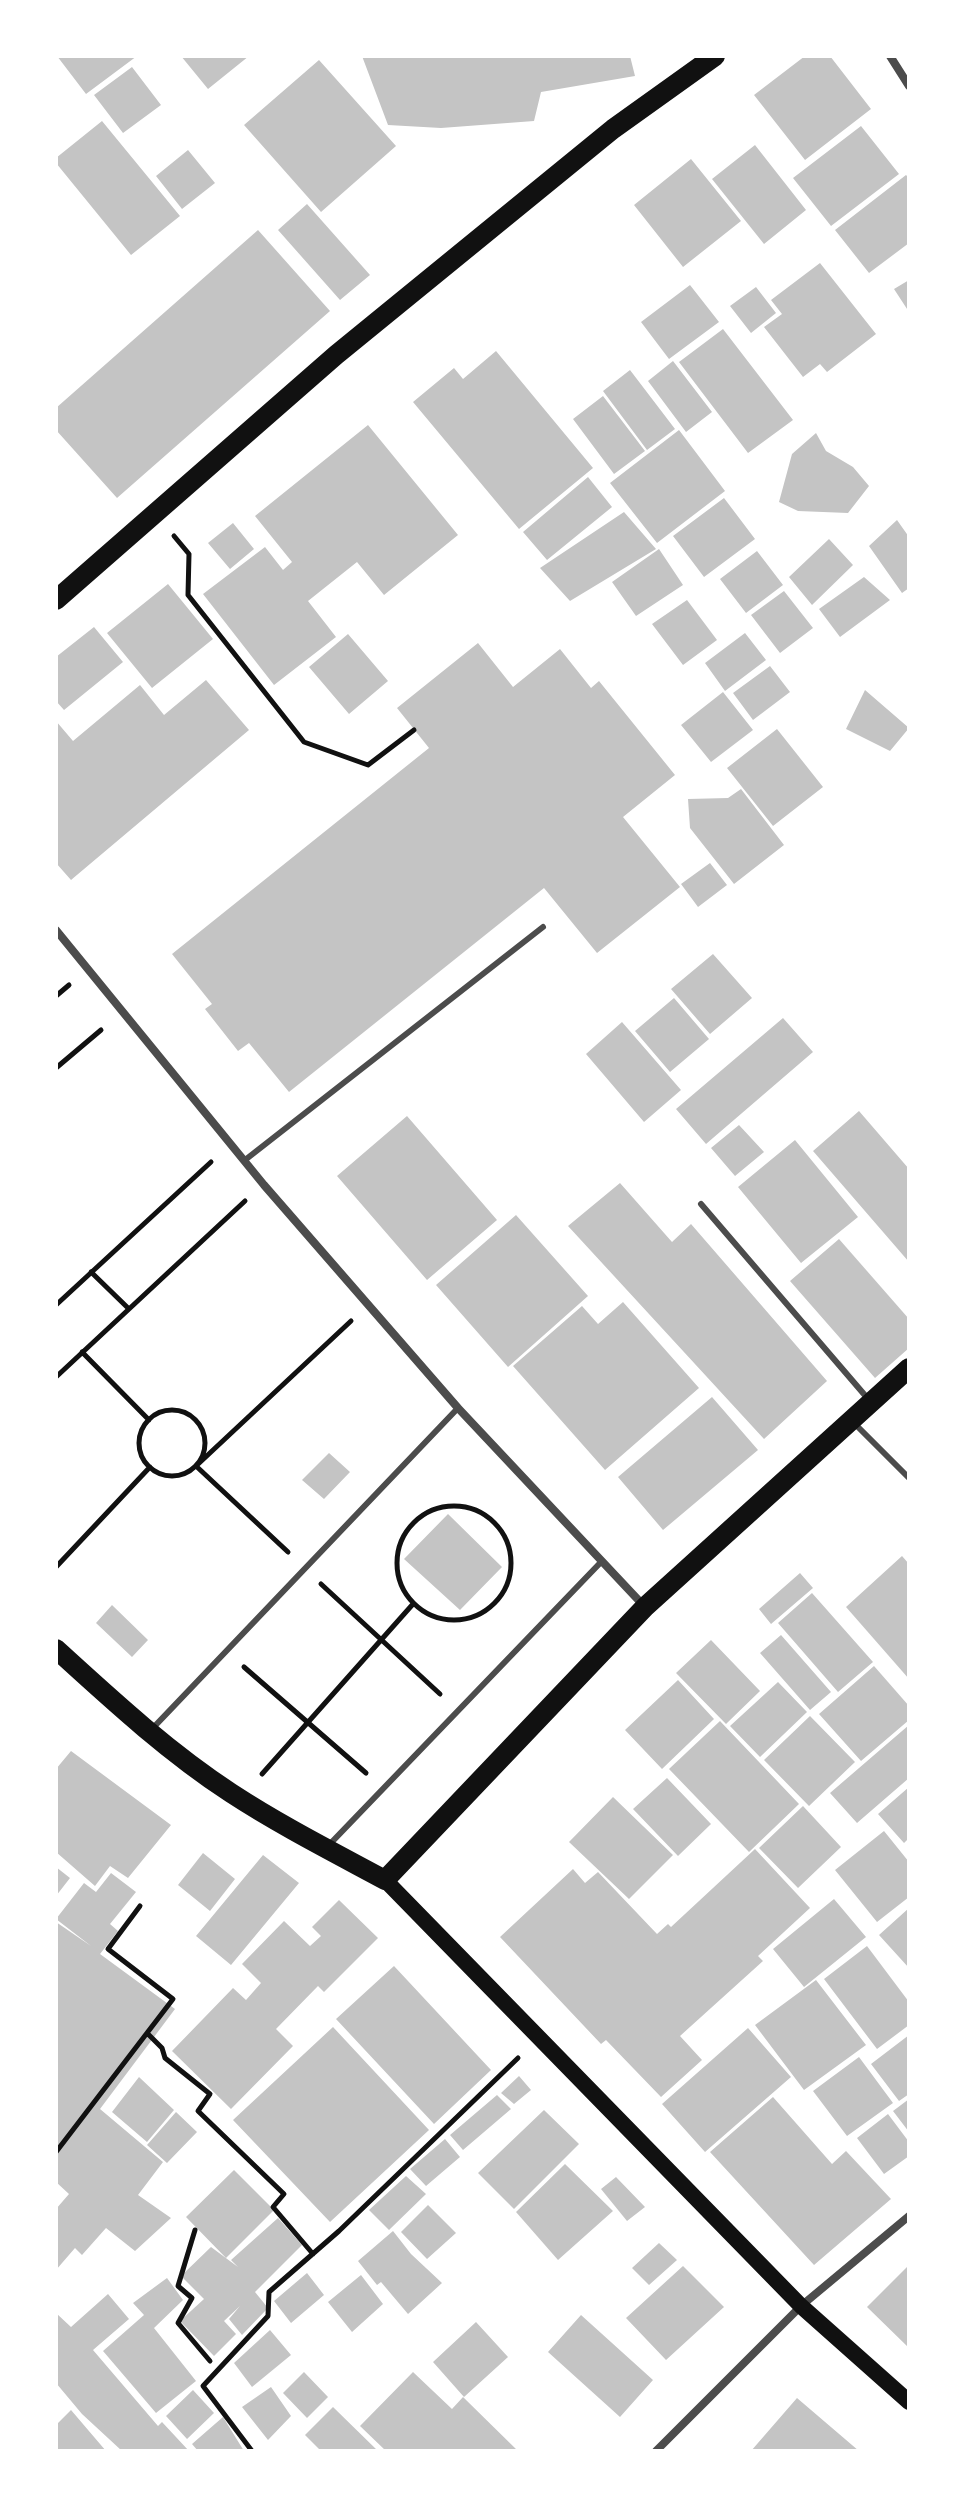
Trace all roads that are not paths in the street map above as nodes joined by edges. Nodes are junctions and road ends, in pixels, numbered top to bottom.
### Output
1 (715, 56) edge
2 (890, 56) edge
3 (909, 86) edge
4 (56, 600) edge
5 (543, 927) dead end
6 (56, 930) edge
7 (245, 1160) junction
8 (701, 1204) dead end
9 (909, 1368) edge
10 (871, 1403) junction
11 (458, 1408) junction
12 (852, 1420) junction
13 (909, 1478) edge
14 (602, 1561) junction
15 (645, 1607) junction
16 (56, 1649) edge
17 (148, 1732) junction
18 (326, 1849) junction
19 (385, 1880) junction
20 (909, 2216) edge
21 (801, 2306) junction
22 (909, 2402) edge
23 (656, 2451) edge

1 - 4 main road
2 - 3 street
5 - 7 lane
6 - 7 street
7 - 11 street
8 - 10 lane
9 - 10 main road
10 - 12 main road
11 - 14 street
11 - 17 lane
12 - 13 lane
12 - 15 main road
14 - 15 street
14 - 18 lane
15 - 19 main road
16 - 17 main road
17 - 18 main road
18 - 19 main road
19 - 21 main road
20 - 21 street
21 - 22 main road
21 - 23 street

